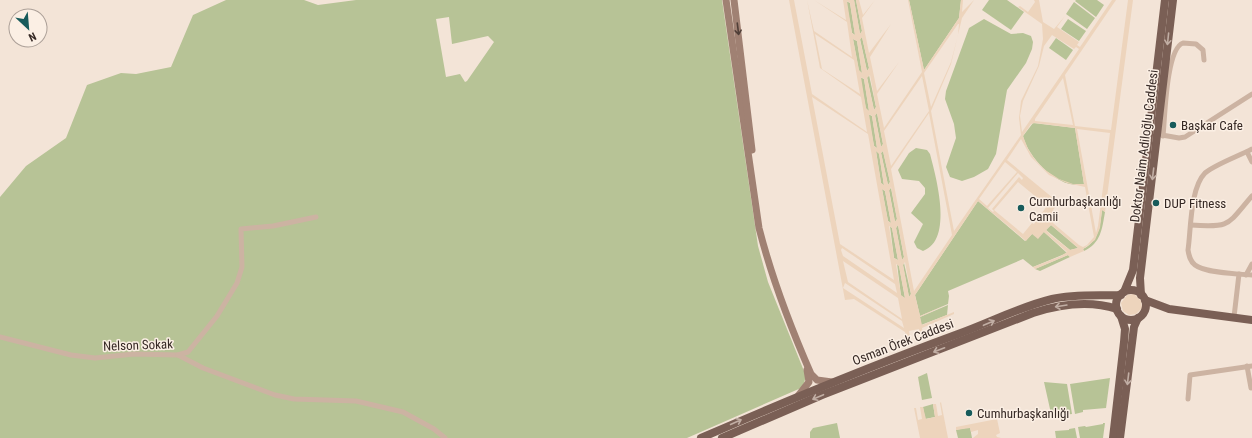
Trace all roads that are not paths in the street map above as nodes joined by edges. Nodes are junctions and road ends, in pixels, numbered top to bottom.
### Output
1 (726, 0) edge
2 (734, 0) edge
3 (1165, 0) edge
4 (1173, 0) edge
5 (1204, 60) dead end
6 (1252, 94) edge
7 (1157, 135) junction
8 (1252, 149) edge
9 (1247, 152) junction
10 (1252, 162) edge
11 (1252, 196) edge
12 (316, 217) dead end
13 (1191, 225) junction
14 (763, 244) junction
15 (1252, 264) edge
16 (1239, 274) junction
17 (1249, 275) edge
18 (1123, 293) junction
19 (1143, 297) junction
20 (1173, 310) junction
21 (1119, 312) junction
22 (1141, 315) junction
23 (1234, 317) junction
24 (1252, 320) edge
25 (793, 332) junction
26 (0, 337) edge
27 (1129, 341) junction
28 (178, 355) junction
29 (1249, 366) edge
30 (832, 382) junction
31 (1251, 388) dead end
32 (798, 396) junction
33 (1188, 399) dead end
34 (445, 438) edge
35 (701, 438) edge
36 (722, 438) edge
37 (1114, 438) edge
38 (1120, 438) edge

1 - 14 street
2 -> 14 street
3 - 7 main road, Doktor Naim Adiloğlu Caddesi
4 -> 7 main road, Doktor Naim Adiloğlu Caddesi
5 - 7 street
6 - 7 street
7 - 18 main road, Doktor Naim Adiloğlu Caddesi
7 -> 19 main road, Doktor Naim Adiloğlu Caddesi
8 - 9 street
9 - 10 street
9 - 13 street
11 - 13 street
12 - 28 street, Nelson Sokak
13 - 16 street
14 - 25 street
15 - 17 street
16 - 17 street
16 - 23 street
18 - 19 main road
18 - 21 main road
30 -> 18 main road, Osman Örek Caddesi
19 - 20 main road
19 - 22 main road
20 - 22 main road
20 - 23 main road
21 - 22 main road
21 - 27 main road
21 -> 36 main road, Osman Örek Caddesi
22 - 27 main road
23 - 24 main road
25 - 30 street
25 - 32 street
26 - 28 street, Nelson Sokak
27 - 37 main road
27 -> 38 main road
28 - 34 street
29 - 31 street
29 - 33 street
30 - 32 main road, Osman Örek Caddesi
35 -> 32 main road, Osman Örek Caddesi

